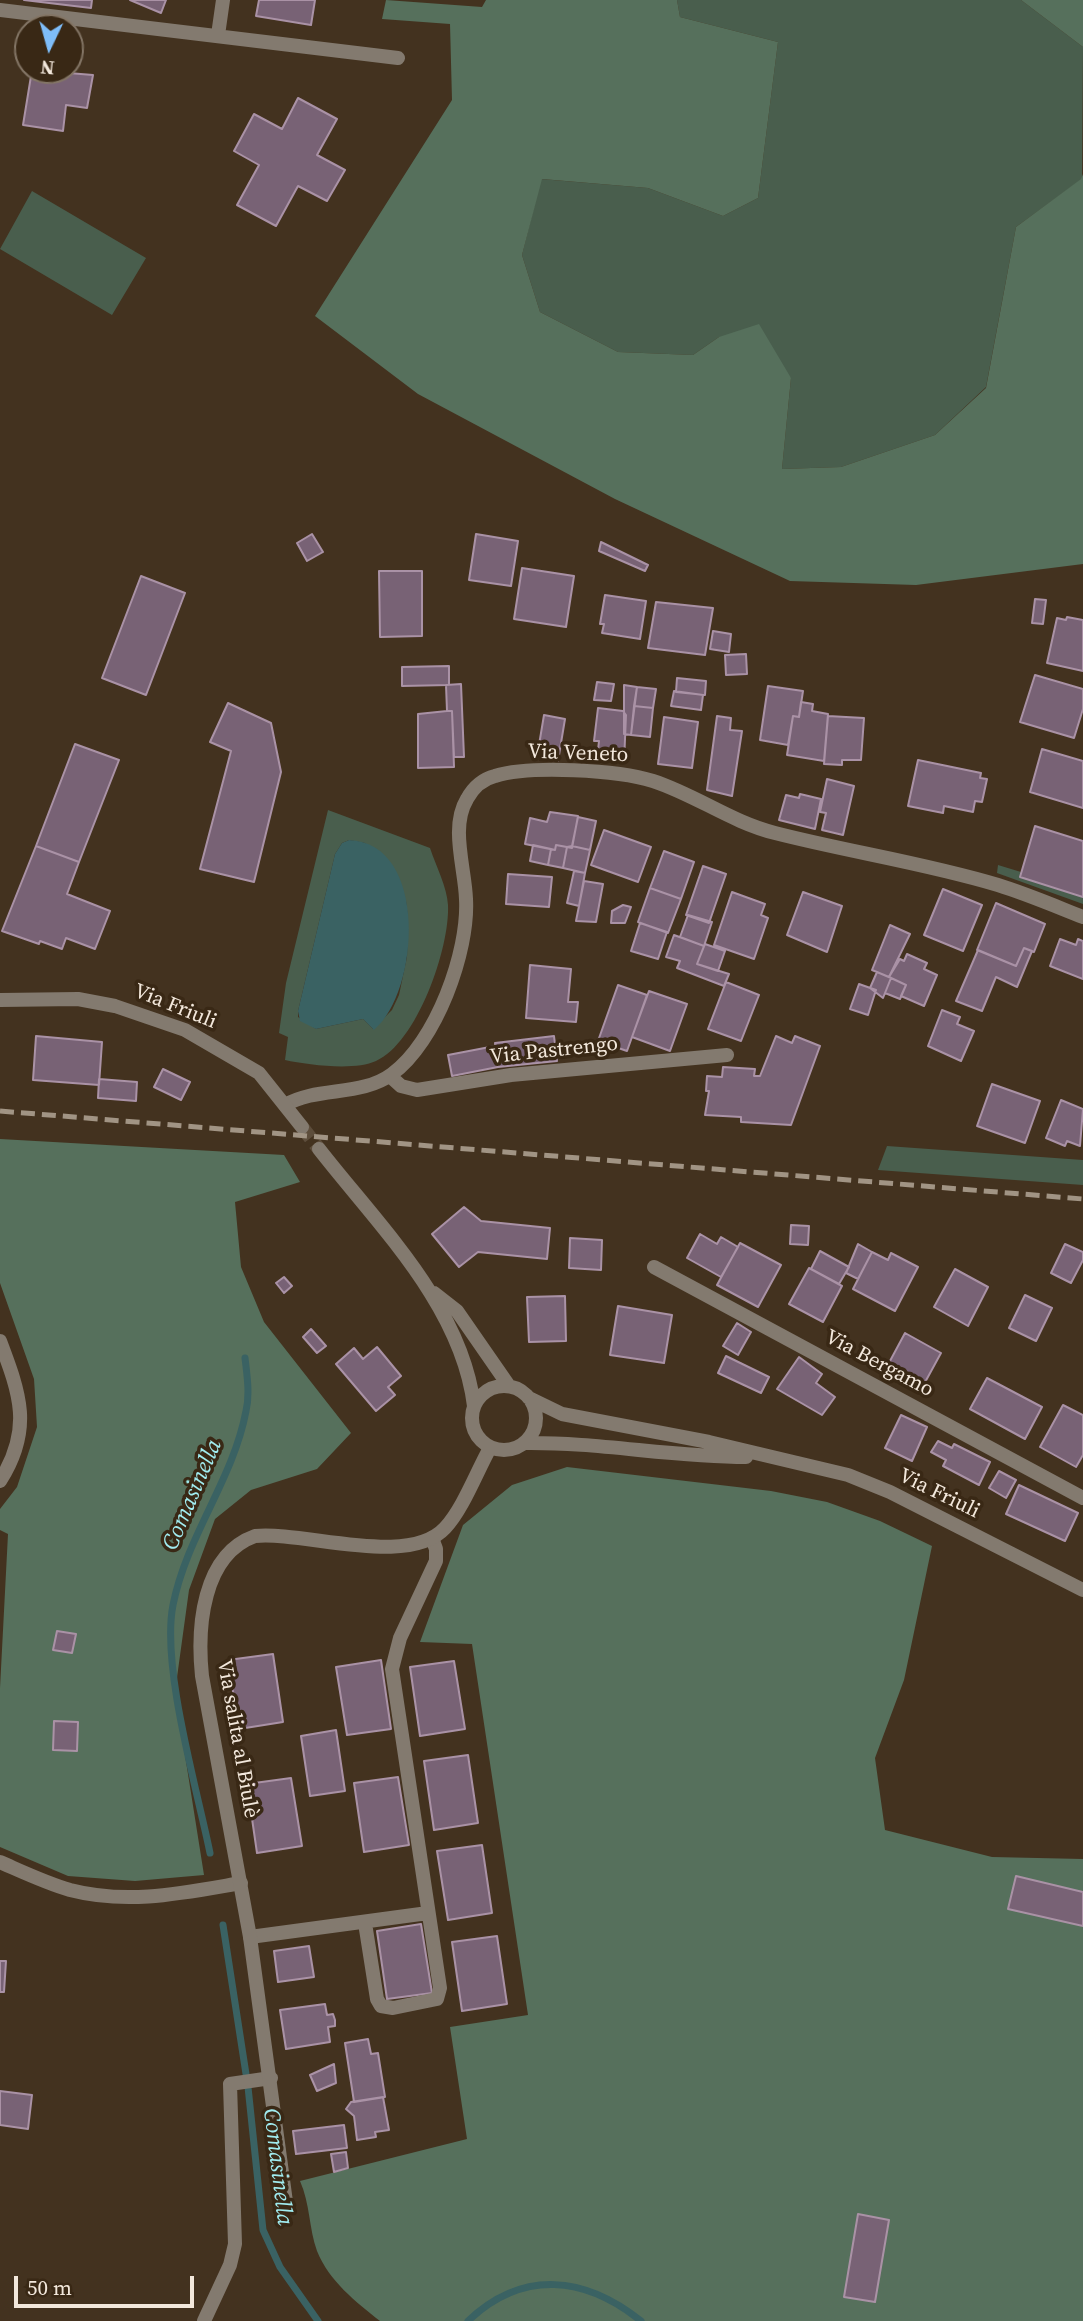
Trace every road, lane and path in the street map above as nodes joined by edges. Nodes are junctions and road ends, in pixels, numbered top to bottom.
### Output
1 (223, 0) edge
2 (0, 10) edge
3 (218, 35) junction
4 (398, 58) dead end
5 (1083, 917) edge
6 (0, 1000) edge
7 (727, 1055) dead end
8 (390, 1076) junction
9 (285, 1105) junction
10 (302, 1127) tunnel mouth
11 (319, 1149) tunnel mouth
12 (654, 1267) dead end
13 (426, 1286) junction
14 (0, 1341) edge
15 (509, 1386) junction
16 (529, 1398) junction
17 (474, 1406) junction
18 (524, 1443) junction
19 (490, 1447) junction
20 (768, 1457) junction
21 (0, 1481) edge
22 (1083, 1498) edge
23 (432, 1538) junction
24 (1083, 1590) edge
25 (0, 1862) edge
26 (241, 1883) junction
27 (428, 1913) junction
28 (365, 1923) junction
29 (250, 1937) junction
30 (264, 2079) junction
31 (286, 2202) dead end
32 (204, 2321) edge

1 - 3 street
2 - 3 street
3 - 4 street
5 - 8 street, Via Veneto
6 - 9 street, Via Friuli
7 - 8 street, Via Pastrengo
8 - 9 street, Via Veneto
9 - 10 street, Via Friuli
11 - 13 street
12 - 22 street, Via Bergamo
13 - 15 street
13 - 17 street
14 - 21 street
15 - 16 street
15 - 17 street
16 - 18 street
16 - 20 street, Via Friuli
17 - 19 street
18 - 19 street
18 - 20 street, Via Friuli
19 - 23 street
20 - 24 street, Via Friuli
23 - 26 street, Via salita al Biulè
23 - 27 street
25 - 26 street
26 - 29 street, Via salita al Biulè
27 - 28 street
27 - 28 street
28 - 29 street
29 - 30 street, Via salita al Biulè
30 - 31 street, Via salita al Biulè
30 - 32 street

